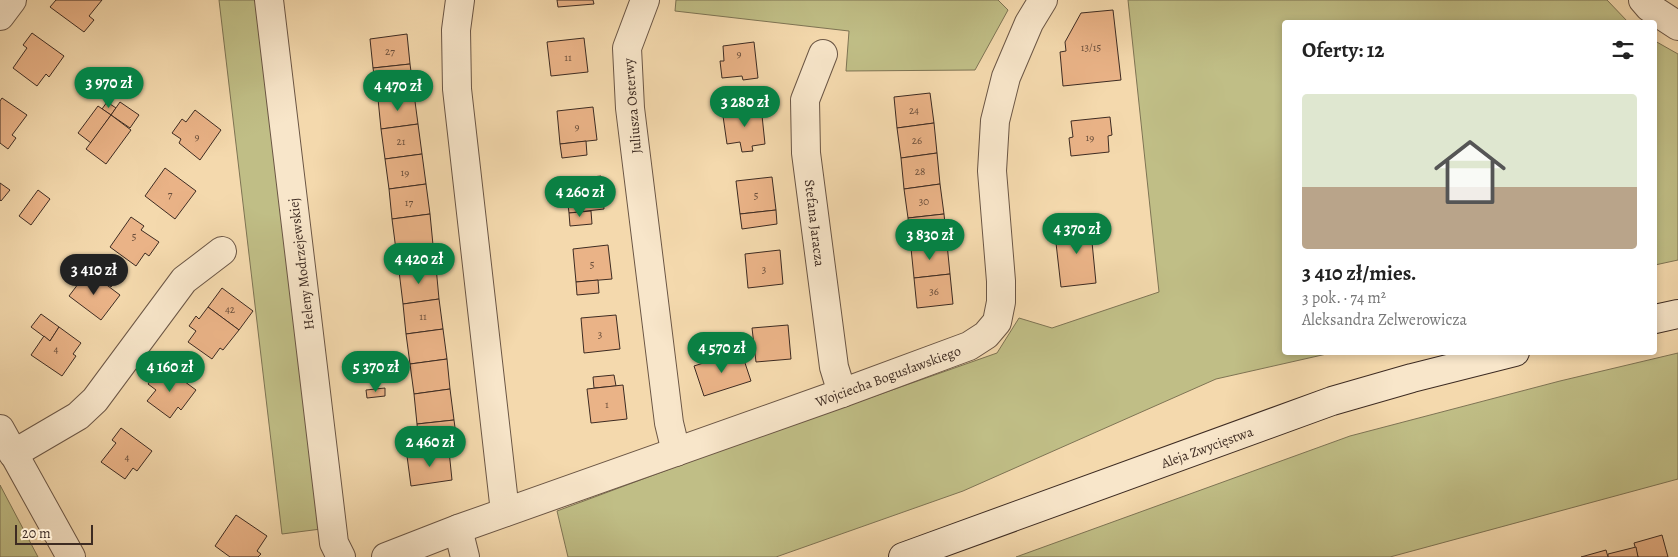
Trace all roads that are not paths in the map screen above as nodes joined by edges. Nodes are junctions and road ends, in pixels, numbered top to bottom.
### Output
1 (12, 0) edge
2 (269, 0) edge
3 (460, 0) edge
4 (645, 0) edge
5 (1043, 0) edge
6 (1643, 0) edge
7 (0, 16) edge
8 (1678, 26) edge
9 (823, 54) dead end
10 (222, 250) dead end
11 (1678, 314) edge
12 (1657, 319) edge
13 (1502, 355) edge
14 (842, 393) junction
15 (0, 429) edge
16 (676, 452) junction
17 (13, 454) junction
18 (505, 512) junction
19 (458, 529) junction
20 (432, 548) edge
21 (71, 557) edge
22 (341, 557) edge
23 (386, 557) edge
24 (465, 557) edge
25 (904, 557) edge

1 - 7 street
2 - 22 street, Heleny Modrzejewskiej
3 - 18 street
4 - 16 street, Juliusza Osterwy
5 - 14 street, Wojciecha Bogusławskiego
6 - 8 street
9 - 14 street, Stefana Jaracza
10 - 17 street
11 - 12 street
13 - 25 street, Aleja Zwycięstwa
14 - 16 street, Wojciecha Bogusławskiego
15 - 17 street
16 - 18 street, Wojciecha Bogusławskiego
17 - 21 street
18 - 19 street, Wojciecha Bogusławskiego
19 - 20 street, Wojciecha Bogusławskiego
19 - 24 street
20 - 23 street, Wojciecha Bogusławskiego

